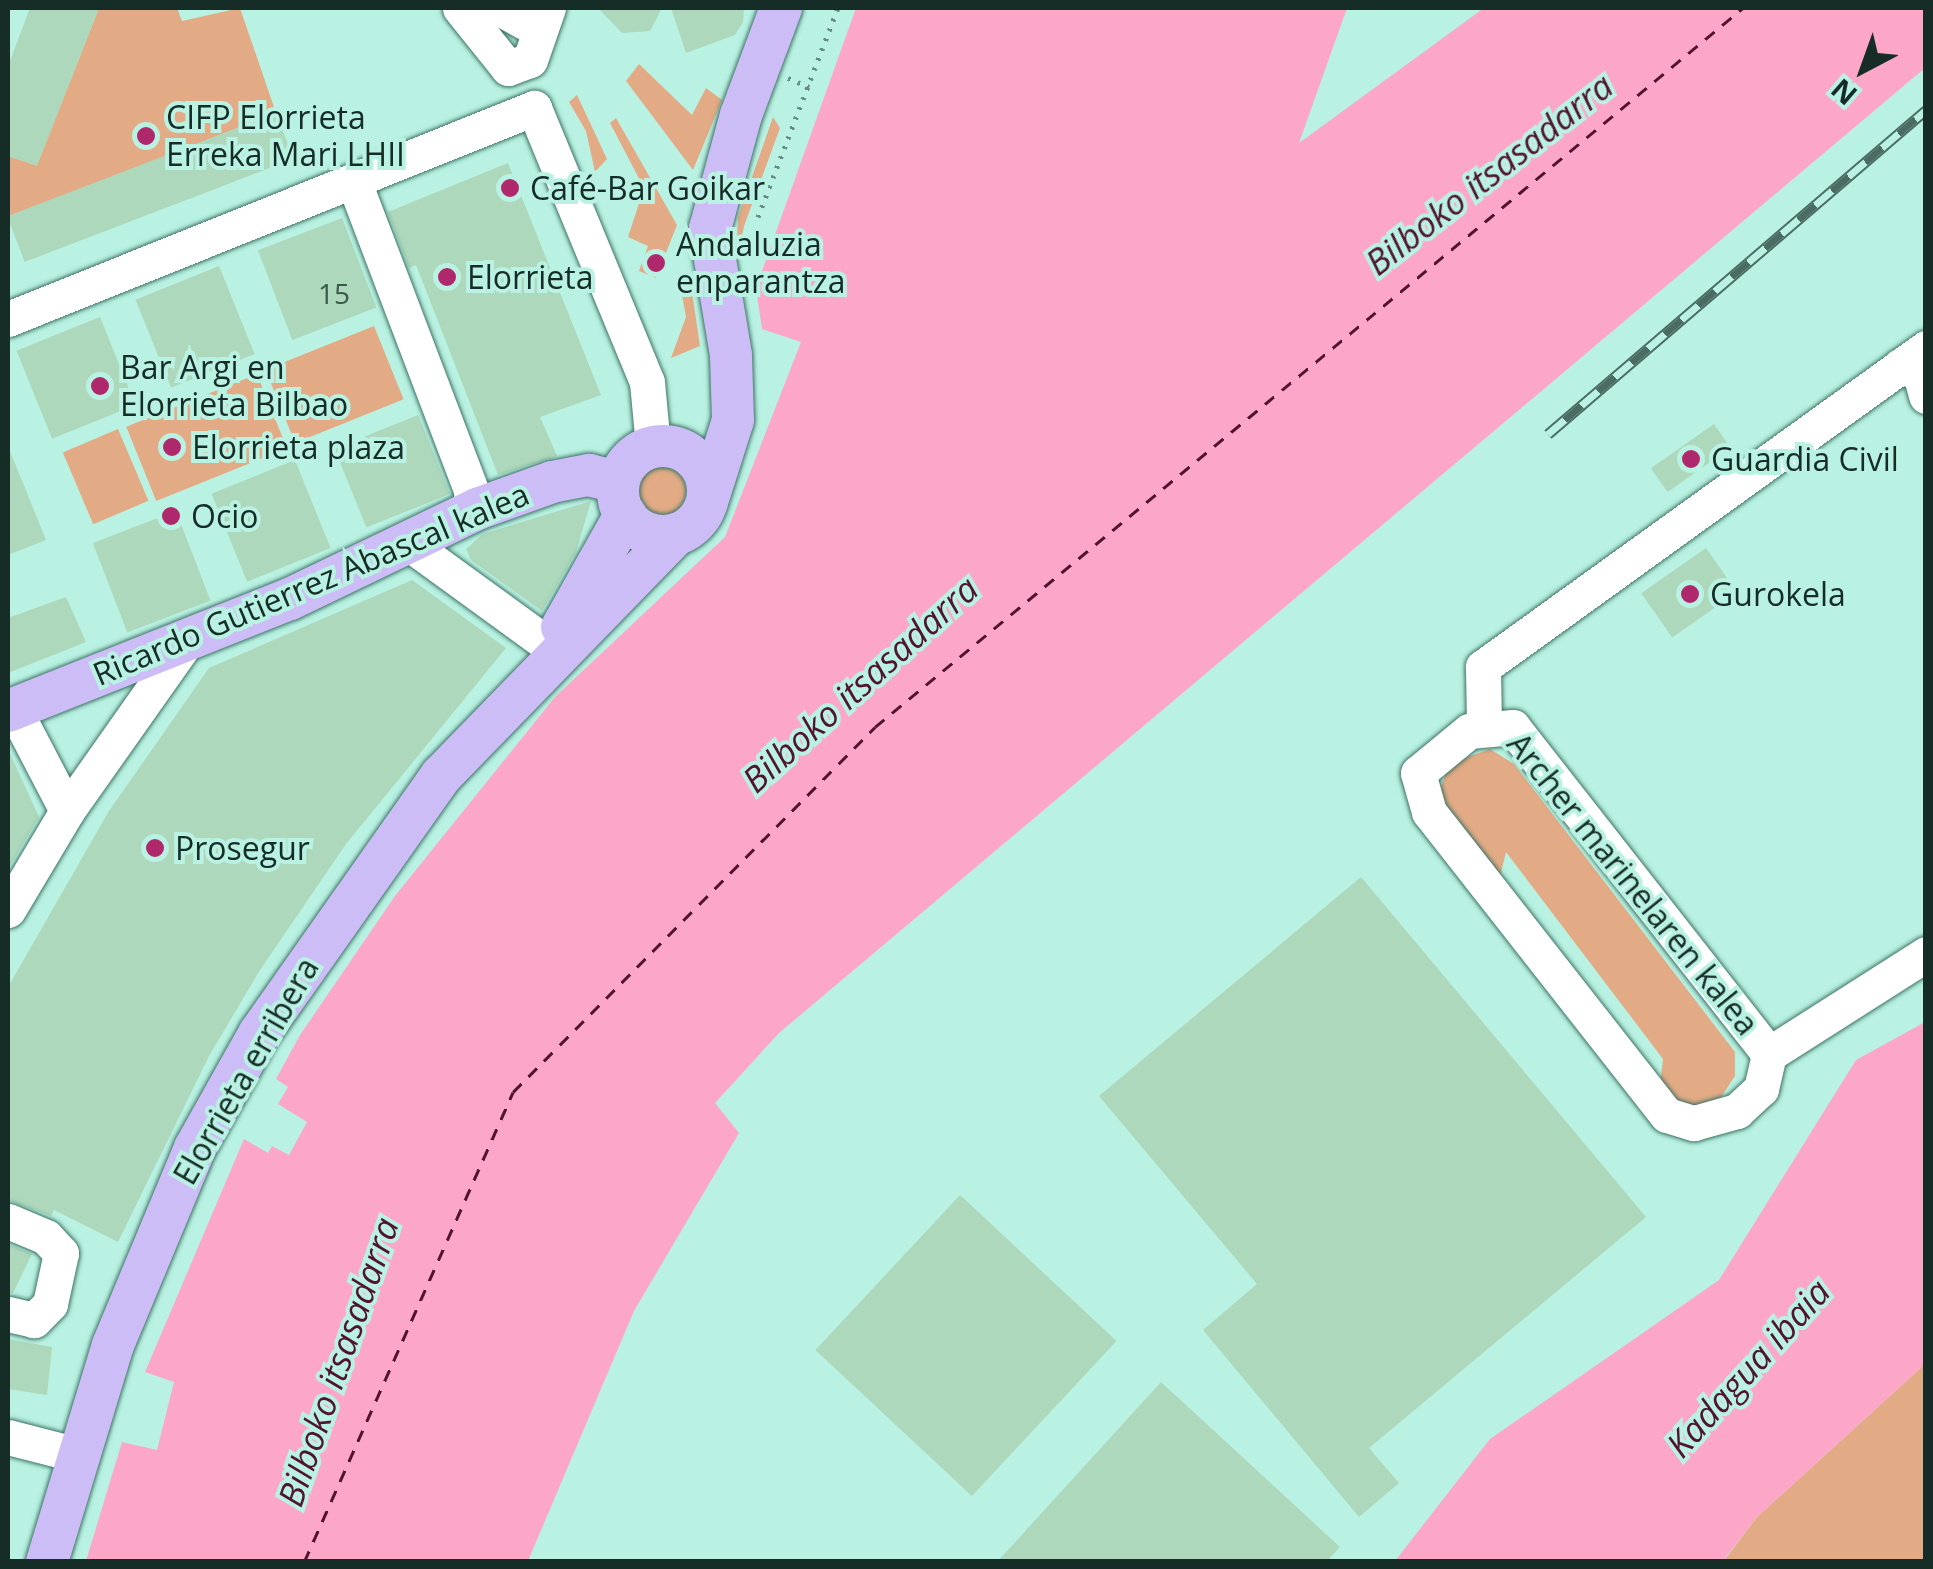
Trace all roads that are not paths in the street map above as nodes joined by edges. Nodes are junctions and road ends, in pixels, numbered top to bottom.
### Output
1 (460, 8) edge
2 (499, 8) edge
3 (781, 8) edge
4 (549, 15) edge
5 (534, 108) junction
6 (354, 182) junction
7 (8, 319) edge
8 (1911, 372) edge
9 (653, 447) junction
10 (621, 498) junction
11 (707, 502) junction
12 (468, 513) junction
13 (676, 534) junction
14 (411, 544) junction
15 (550, 646) junction
16 (135, 680) junction
17 (519, 689) junction
18 (11, 710) edge
19 (1484, 725) junction
20 (67, 810) junction
21 (8, 910) edge
22 (1926, 954) edge
23 (1770, 1054) junction
24 (8, 1221) edge
25 (8, 1314) edge
26 (8, 1437) edge
27 (78, 1456) junction
28 (47, 1562) edge

1 - 4 street
2 - 4 street
3 - 11 main road
4 - 5 street
5 - 6 street
5 - 9 street
6 - 7 street
6 - 12 street
8 - 19 street
9 - 10 main road
9 - 11 main road
10 - 12 main road, Ricardo Gutierrez Abascal kalea
10 - 13 main road
10 - 15 main road
11 - 13 main road
12 - 14 main road, Ricardo Gutierrez Abascal kalea
13 - 17 main road
14 - 15 street
14 - 16 main road, Ricardo Gutierrez Abascal kalea
15 - 17 main road
16 - 18 main road, Ricardo Gutierrez Abascal kalea
16 - 20 street
17 - 27 main road, Elorrieta erribera
18 - 20 street
19 - 23 street, Archer marinelaren kalea
19 - 23 street, Archer marinelaren kalea
20 - 21 street
22 - 23 street, Archer marinelaren kalea
24 - 25 street
26 - 27 street
27 - 28 main road, Elorrieta erribera

